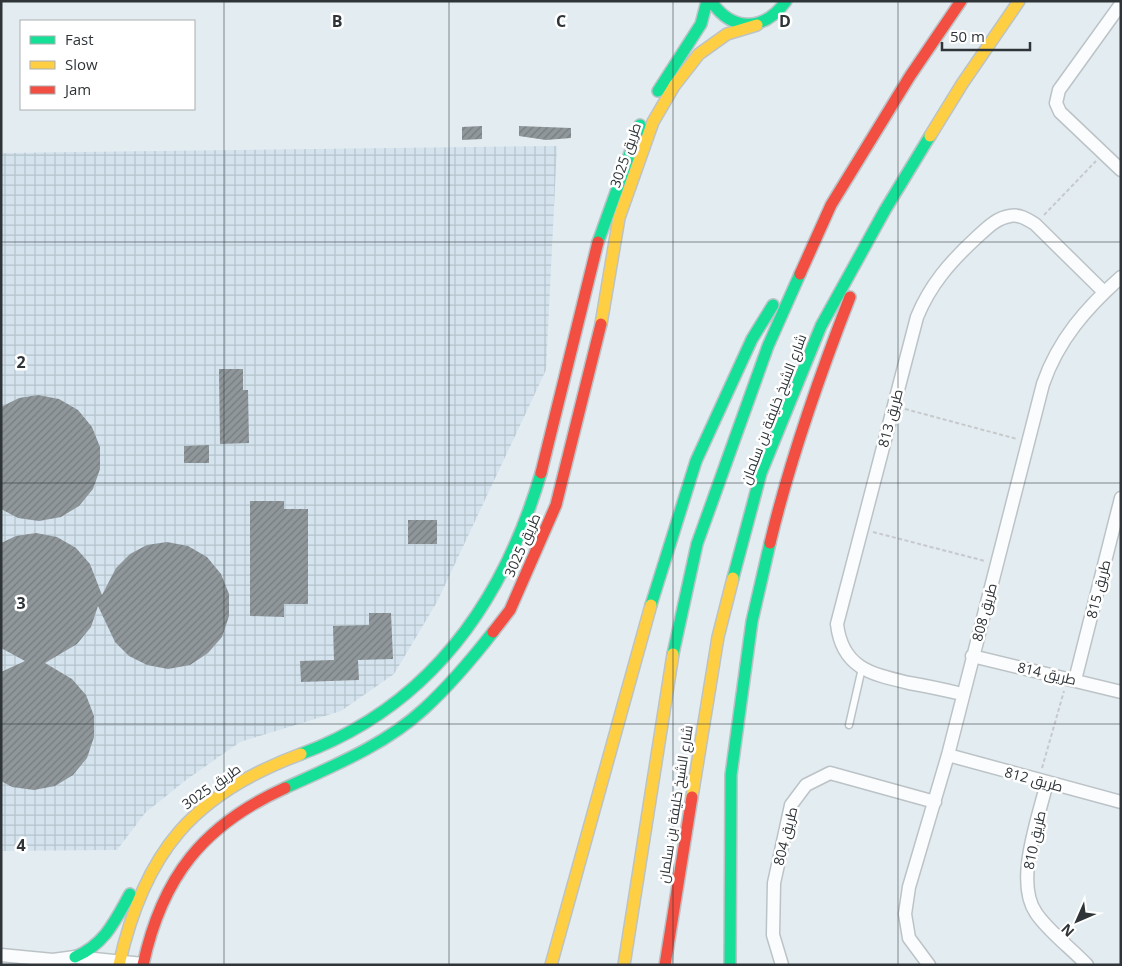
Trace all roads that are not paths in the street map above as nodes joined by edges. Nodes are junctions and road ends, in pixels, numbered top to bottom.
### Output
1 (707, 1) edge
2 (712, 1) edge
3 (786, 1) edge
4 (961, 1) edge
5 (1019, 1) edge
6 (1118, 12) edge
7 (757, 24) junction
8 (1121, 170) edge
9 (831, 205) junction
10 (885, 210) junction
11 (591, 271) junction
12 (609, 276) junction
13 (1121, 277) edge
14 (1104, 292) junction
15 (575, 332) junction
16 (597, 338) junction
17 (534, 498) junction
18 (1121, 498) edge
19 (556, 505) junction
20 (1117, 528) edge
21 (972, 656) junction
22 (862, 668) junction
23 (1071, 679) junction
24 (1121, 692) edge
25 (962, 694) junction
26 (849, 725) dead end
27 (948, 755) junction
28 (1043, 781) junction
29 (935, 802) junction
30 (1121, 802) edge
31 (161, 851) junction
32 (1, 955) edge
33 (72, 961) edge
34 (120, 963) edge
35 (143, 964) edge
36 (550, 965) edge
37 (624, 965) edge
38 (665, 965) edge
39 (730, 965) edge
40 (782, 965) edge
41 (930, 965) edge
42 (1087, 965) edge

1 - 11 main road, طريق 3025
2 - 7 main road
3 - 7 main road, طريق 3025
4 - 9 main road, شارع الشيخ خليفة بن سلمان
5 - 10 main road, شارع الشيخ خليفة بن سلمان
6 - 8 street
7 - 12 main road, طريق 3025
9 - 36 main road
9 - 37 main road, شارع الشيخ خليفة بن سلمان
10 - 38 main road, شارع الشيخ خليفة بن سلمان
10 - 39 main road
11 - 12 main road
11 - 15 main road, طريق 3025
12 - 16 main road, طريق 3025
13 - 14 street, طريق 808
14 - 21 street, طريق 808
14 - 22 street, طريق 813
15 - 16 main road
15 - 17 main road, طريق 3025
16 - 19 main road, طريق 3025
17 - 19 main road
17 - 31 main road, طريق 3025
18 - 20 street, طريق 815
19 - 35 main road, طريق 3025
20 - 23 street, طريق 815
21 - 23 street, طريق 814
21 - 25 street, طريق 808
22 - 25 street, طريق 813
22 - 26 lane
23 - 24 street, طريق 814
25 - 27 street, طريق 808
27 - 28 street, طريق 812
27 - 29 street, طريق 808
28 - 30 street, طريق 812
28 - 42 street, طريق 810
29 - 40 street, طريق 804
29 - 41 street, طريق 808
31 - 33 main road
31 - 34 main road, طريق 3025
32 - 33 street
33 - 34 street
34 - 35 street

